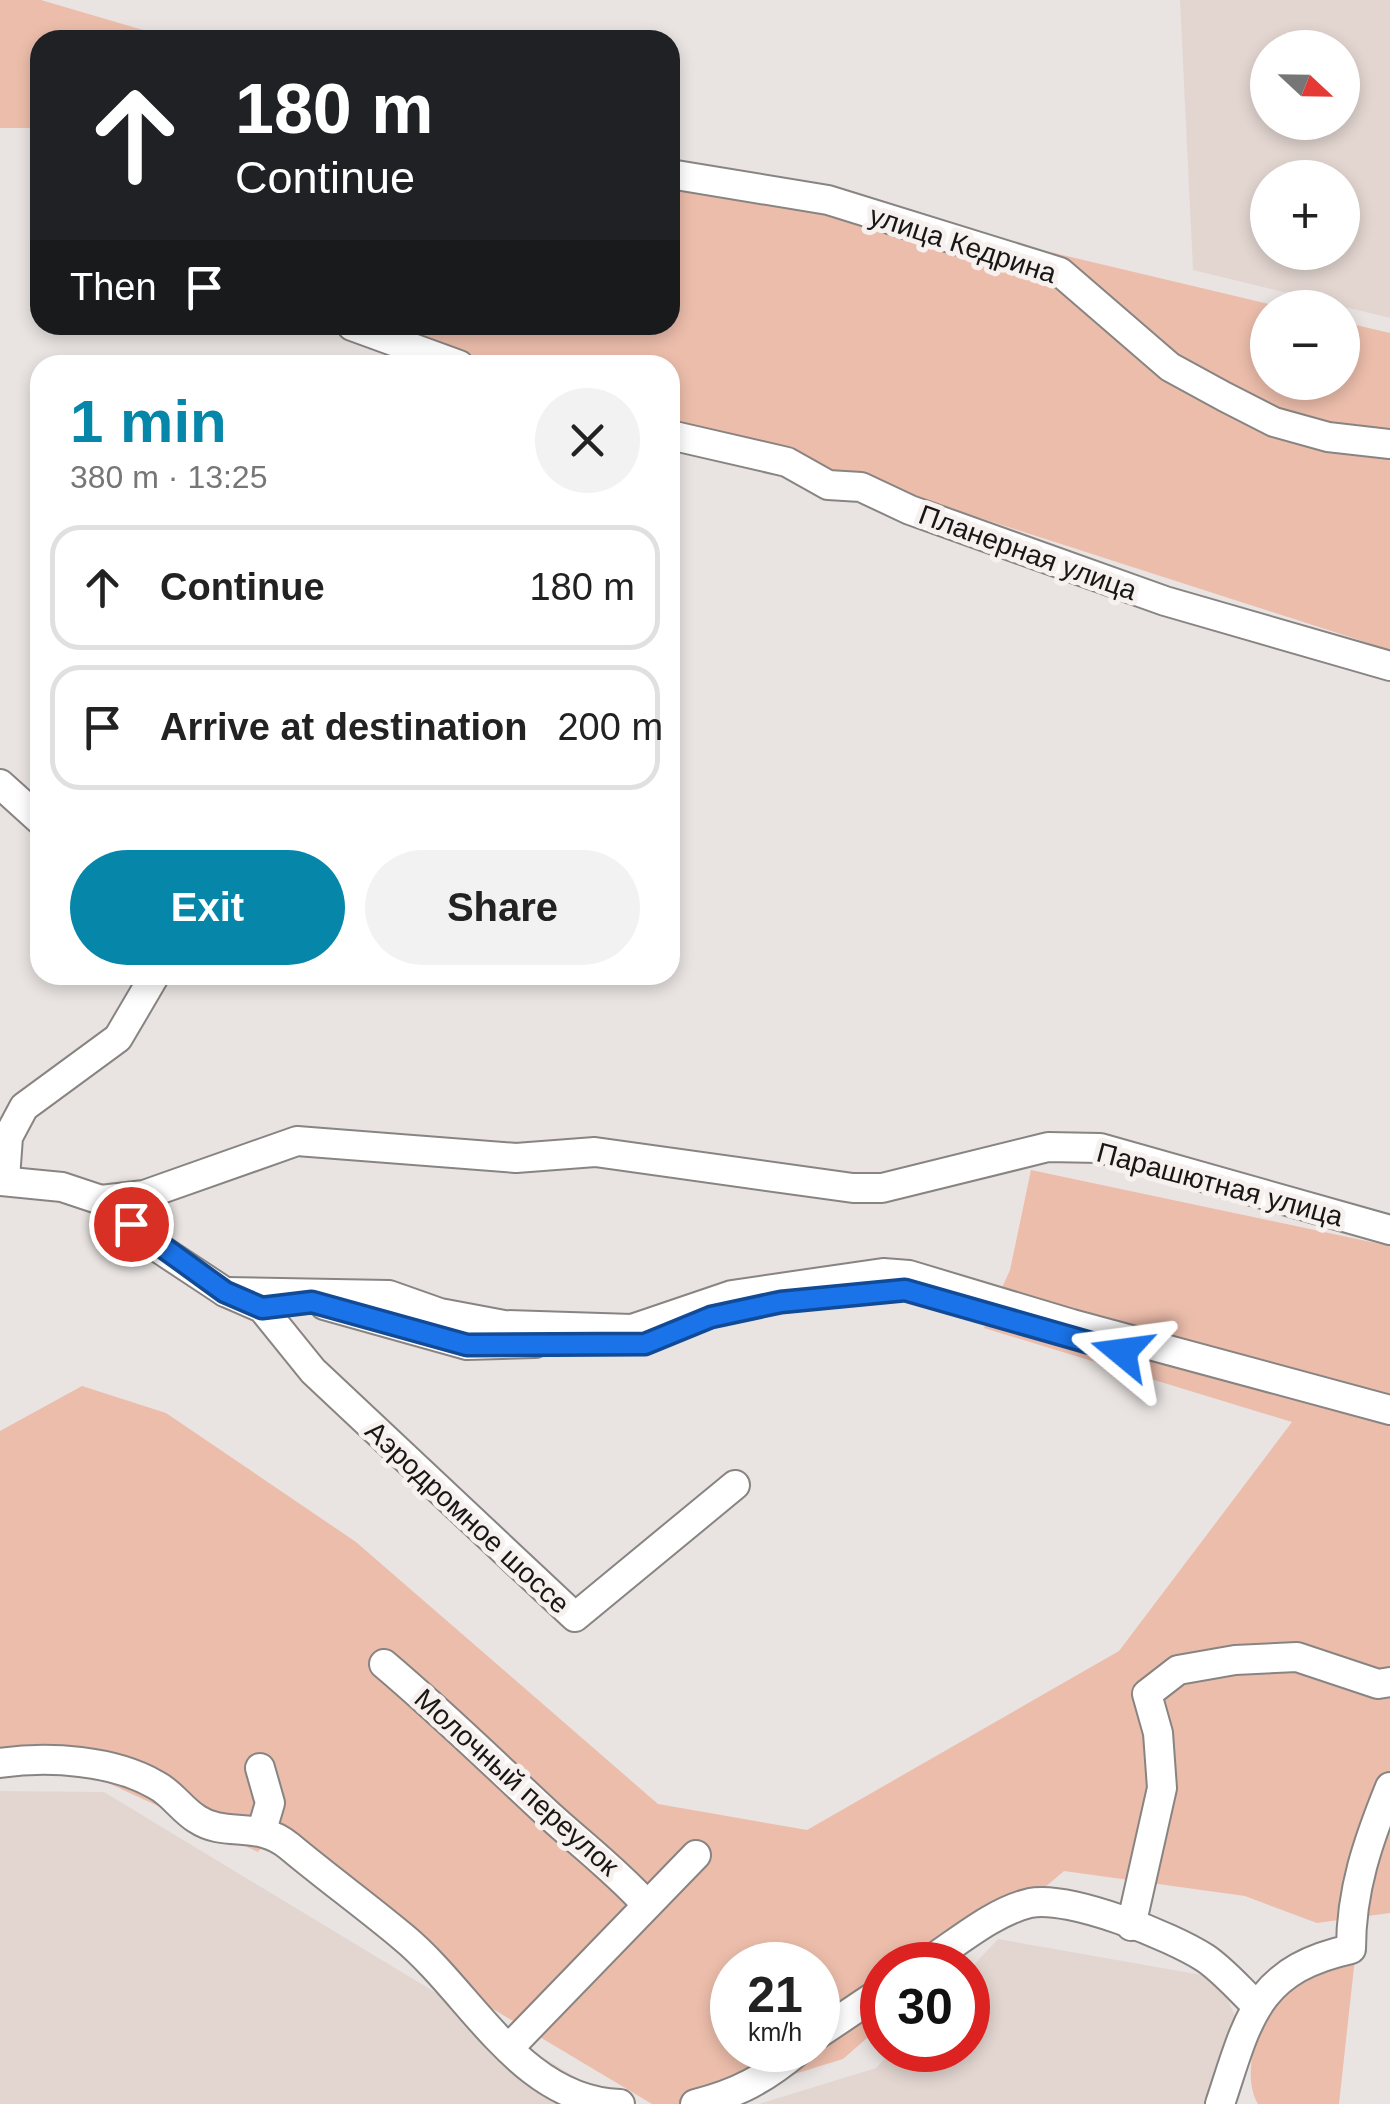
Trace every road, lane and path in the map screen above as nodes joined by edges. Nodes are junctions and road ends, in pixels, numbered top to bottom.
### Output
1 (680, 176) edge
2 (377, 335) edge
3 (432, 355) edge
4 (680, 437) edge
5 (1390, 444) edge
6 (1390, 666) edge
7 (2, 785) edge
8 (30, 811) edge
9 (149, 985) edge
10 (6, 1122) edge
11 (3, 1180) edge
12 (101, 1200) junction
13 (1390, 1230) edge
14 (225, 1292) junction
15 (262, 1308) junction
16 (1390, 1410) edge
17 (1390, 1428) edge
18 (735, 1485) dead end
19 (384, 1664) dead end
20 (1390, 1682) edge
21 (0, 1764) edge
22 (260, 1768) dead end
23 (1390, 1787) edge
24 (262, 1830) junction
25 (696, 1855) dead end
26 (646, 1904) junction
27 (1132, 1926) junction
28 (959, 1942) edge
29 (1256, 2006) junction
30 (509, 2048) junction
31 (773, 2072) edge
32 (620, 2104) edge
33 (695, 2104) edge
34 (1220, 2104) edge

1 - 5 street, улица Кедрина
2 - 3 street
4 - 6 street, Планерная улица
7 - 8 street
9 - 10 street
10 - 11 street
11 - 12 street, Аэродромное шоссе
12 - 13 street, Парашютная улица
12 - 14 street, Аэродромное шоссе
14 - 15 street, Аэродромное шоссе
14 - 16 street
15 - 17 street
15 - 18 street, Аэродромное шоссе
19 - 26 street, Молочный переулок
20 - 27 street
21 - 24 street
22 - 24 street
23 - 29 street
24 - 30 street
25 - 26 street
26 - 30 street
27 - 28 street
27 - 29 street
29 - 34 street
30 - 32 street
31 - 33 street

